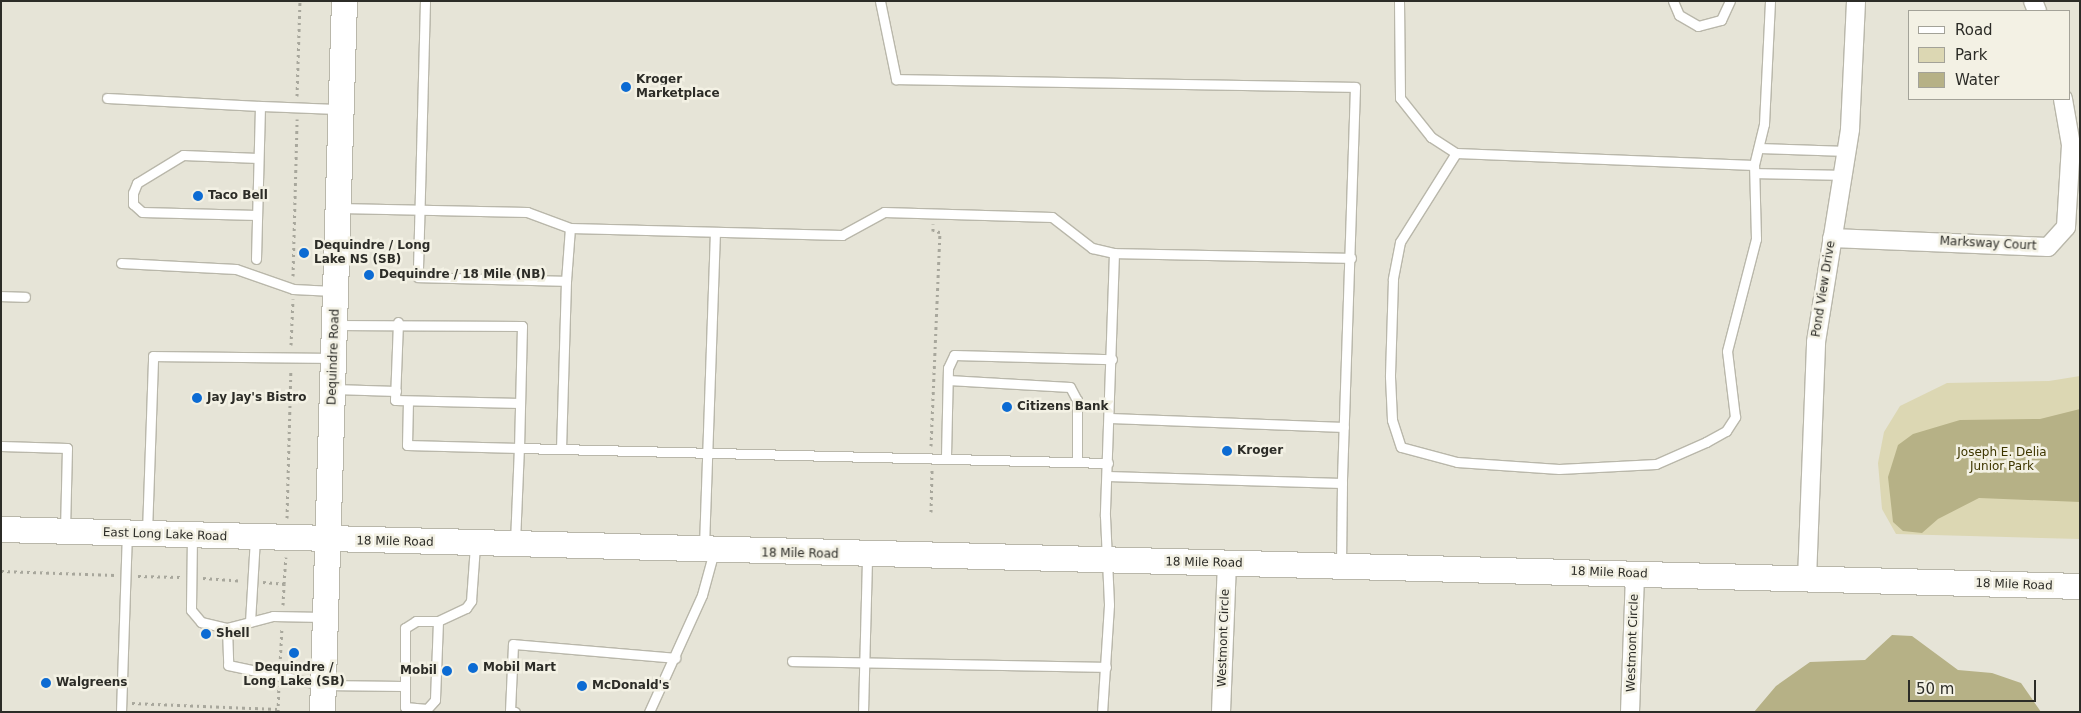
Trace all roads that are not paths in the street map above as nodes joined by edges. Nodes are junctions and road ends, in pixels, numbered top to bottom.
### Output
1 (344, 1) edge
2 (425, 1) edge
3 (880, 1) edge
4 (1399, 1) edge
5 (1673, 1) edge
6 (1730, 1) edge
7 (1770, 1) edge
8 (1856, 1) edge
9 (107, 98) dead end
10 (2063, 100) edge
11 (260, 106) junction
12 (341, 109) junction
13 (1759, 148) junction
14 (1846, 151) junction
15 (1456, 154) junction
16 (258, 158) junction
17 (1754, 169) junction
18 (1842, 175) junction
19 (338, 208) junction
20 (421, 212) junction
21 (257, 215) junction
22 (570, 228) junction
23 (715, 232) junction
24 (1832, 238) junction
25 (1114, 253) junction
26 (1351, 258) junction
27 (256, 259) dead end
28 (121, 264) dead end
29 (566, 281) junction
30 (336, 292) junction
31 (1, 296) edge
32 (25, 297) dead end
33 (398, 322) junction
34 (335, 325) junction
35 (334, 358) junction
36 (1112, 359) junction
37 (948, 380) junction
38 (333, 389) junction
39 (396, 391) junction
40 (408, 401) junction
41 (520, 403) junction
42 (1110, 418) junction
43 (1344, 426) junction
44 (1, 446) edge
45 (519, 448) junction
46 (561, 449) junction
47 (1, 450) edge
48 (706, 452) junction
49 (946, 456) junction
50 (1077, 461) junction
51 (1108, 462) junction
52 (1107, 476) junction
53 (1342, 483) junction
54 (1, 529) edge
55 (65, 531) junction
56 (137, 534) junction
57 (192, 536) junction
58 (255, 538) junction
59 (329, 541) junction
60 (475, 544) junction
61 (515, 545) junction
62 (709, 551) junction
63 (867, 555) junction
64 (1106, 561) junction
65 (1227, 564) junction
66 (1340, 566) junction
67 (1635, 574) junction
68 (1807, 579) junction
69 (2080, 586) edge
70 (326, 618) junction
71 (438, 621) junction
72 (250, 622) junction
73 (228, 628) junction
74 (675, 658) junction
75 (792, 661) dead end
76 (865, 663) junction
77 (1106, 667) junction
78 (323, 685) junction
79 (402, 686) junction
80 (121, 712) edge
81 (322, 712) edge
82 (515, 712) edge
83 (649, 712) edge
84 (863, 712) edge
85 (1102, 712) edge
86 (1222, 712) edge
87 (1630, 712) edge

1 - 12 main road, Dequindre Road
2 - 20 lane
3 - 26 lane
4 - 15 lane
5 - 6 lane
7 - 13 lane
8 - 14 street, Pond View Drive
9 - 11 lane
10 - 24 street, Marksway Court
11 - 12 lane
11 - 16 lane
12 - 19 main road, Dequindre Road
13 - 14 lane
13 - 17 lane
14 - 18 street, Pond View Drive
15 - 17 lane
15 - 17 lane
16 - 21 lane
16 - 21 lane
17 - 18 lane
18 - 24 street, Pond View Drive
19 - 20 lane
19 - 30 main road, Dequindre Road
20 - 22 lane
20 - 29 lane
21 - 27 lane
22 - 23 lane
22 - 29 lane
23 - 25 lane
23 - 48 lane
24 - 68 street, Pond View Drive
25 - 26 lane
25 - 36 lane
26 - 43 lane
28 - 30 lane
29 - 46 lane
30 - 34 main road, Dequindre Road
31 - 32 lane
33 - 34 lane
33 - 39 lane
33 - 41 lane
34 - 35 main road, Dequindre Road
35 - 38 main road, Dequindre Road
35 - 56 lane
36 - 37 lane
36 - 42 lane
37 - 49 lane
37 - 50 lane
38 - 39 lane
38 - 59 main road, Dequindre Road
39 - 40 lane
40 - 41 lane
40 - 45 lane
41 - 45 lane
42 - 43 lane
42 - 51 lane
43 - 53 lane
44 - 47 lane
44 - 55 lane
45 - 46 lane
45 - 61 lane
46 - 48 lane
48 - 49 lane
48 - 62 lane
49 - 50 lane
50 - 51 lane
51 - 52 lane
52 - 53 lane
52 - 64 lane
53 - 66 lane
54 - 55 main road, East Long Lake Road
55 - 56 main road, East Long Lake Road
56 - 57 main road, East Long Lake Road
56 - 80 lane
57 - 58 main road, East Long Lake Road
57 - 73 lane
58 - 59 main road, East Long Lake Road
58 - 72 lane
59 - 60 main road, 18 Mile Road
59 - 70 main road, Dequindre Road
60 - 61 main road, 18 Mile Road
60 - 71 lane
61 - 62 main road, 18 Mile Road
62 - 63 main road, 18 Mile Road
62 - 74 lane
63 - 64 main road, 18 Mile Road
63 - 76 lane
64 - 65 main road, 18 Mile Road
64 - 77 lane
65 - 66 main road, 18 Mile Road
65 - 86 street, Westmont Circle
66 - 67 main road, 18 Mile Road
67 - 68 main road, 18 Mile Road
67 - 87 street, Westmont Circle
68 - 69 main road, 18 Mile Road
70 - 72 lane
70 - 78 main road, Dequindre Road
71 - 79 lane
71 - 79 lane
72 - 73 lane
73 - 78 lane
74 - 82 lane
74 - 83 lane
75 - 76 lane
76 - 77 lane
76 - 84 lane
77 - 85 lane
78 - 79 lane
78 - 81 main road, Dequindre Road

